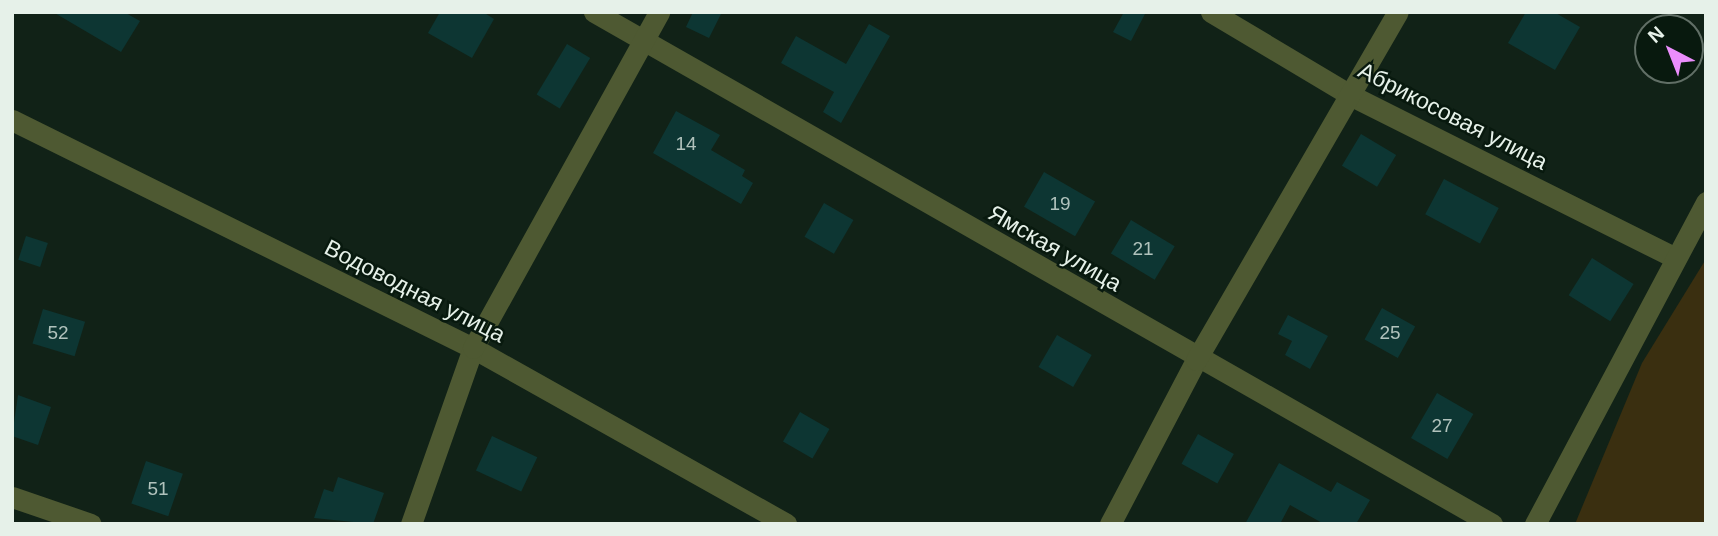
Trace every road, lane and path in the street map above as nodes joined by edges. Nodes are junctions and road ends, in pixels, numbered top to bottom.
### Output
1 (594, 12) edge
2 (660, 12) edge
3 (1211, 12) edge
4 (1398, 12) edge
5 (644, 41) junction
6 (1350, 95) junction
7 (12, 120) edge
8 (1706, 202) edge
9 (1676, 258) junction
10 (473, 348) junction
11 (1196, 360) junction
12 (12, 497) edge
13 (91, 524) edge
14 (411, 524) edge
15 (786, 524) edge
16 (1110, 524) edge
17 (1492, 524) edge
18 (1535, 524) edge

1 - 5 street, Ямская улица
2 - 5 street
3 - 6 street, Абрикосовая улица
4 - 6 street
5 - 10 street
5 - 11 street, Ямская улица
6 - 9 street, Абрикосовая улица
6 - 11 street
7 - 10 street, Водоводная улица
8 - 9 street
9 - 18 street
10 - 14 street
10 - 15 street, Водоводная улица
11 - 16 street
11 - 17 street, Ямская улица
12 - 13 street

